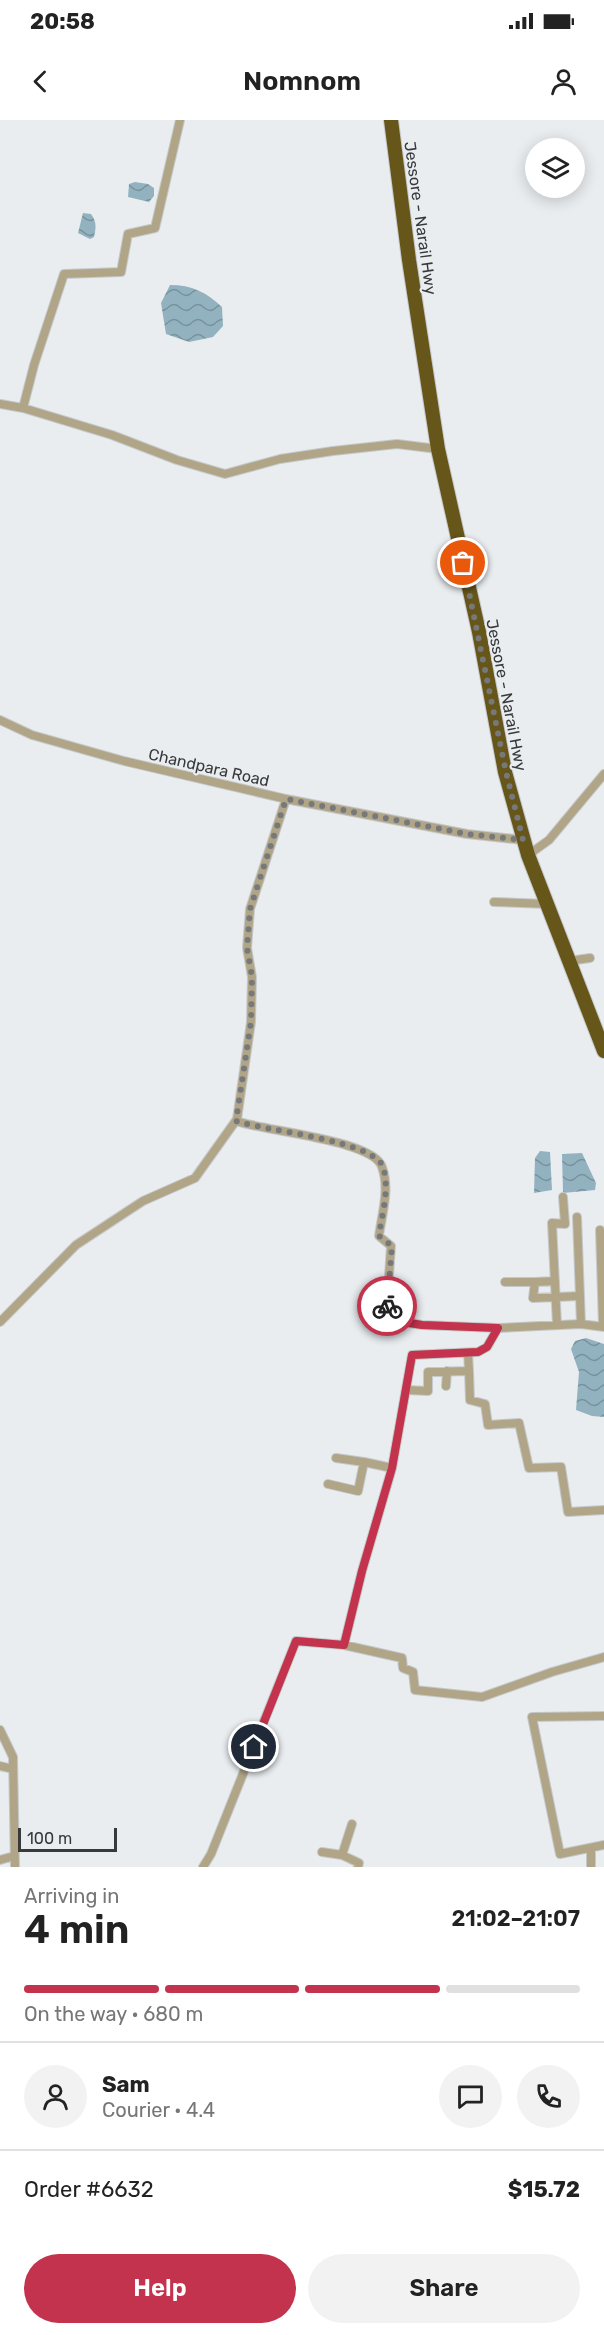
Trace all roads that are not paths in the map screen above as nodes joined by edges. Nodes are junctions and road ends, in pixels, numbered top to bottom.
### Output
1 (180, 120) edge
2 (391, 120) edge
3 (0, 404) edge
4 (22, 408) junction
5 (438, 449) junction
6 (0, 720) edge
7 (604, 774) edge
8 (286, 799) junction
9 (523, 840) junction
10 (528, 855) junction
11 (494, 902) dead end
12 (547, 904) junction
13 (590, 958) dead end
14 (569, 961) junction
15 (604, 1051) edge
16 (236, 1121) junction
17 (563, 1197) dead end
18 (577, 1217) dead end
19 (600, 1230) dead end
20 (555, 1281) junction
21 (505, 1282) dead end
22 (535, 1282) junction
23 (580, 1296) junction
24 (556, 1297) junction
25 (1, 1320) edge
26 (581, 1324) junction
27 (557, 1325) junction
28 (603, 1327) edge
29 (498, 1328) junction
30 (468, 1353) dead end
31 (447, 1371) junction
32 (469, 1371) junction
33 (447, 1386) dead end
34 (407, 1390) dead end
35 (336, 1458) dead end
36 (364, 1462) junction
37 (392, 1468) junction
38 (328, 1484) dead end
39 (604, 1510) edge
40 (344, 1645) junction
41 (604, 1657) edge
42 (604, 1716) edge
43 (0, 1730) edge
44 (0, 1766) edge
45 (13, 1769) junction
46 (352, 1824) dead end
47 (604, 1845) edge
48 (591, 1848) junction
49 (322, 1852) dead end
50 (14, 1856) junction
51 (342, 1856) junction
52 (0, 1860) edge
53 (15, 1867) edge
54 (203, 1867) edge
55 (358, 1867) edge
56 (591, 1867) edge

1 - 4 street
2 - 5 highway, Jessore - Narail Hwy
3 - 4 street
4 - 5 street
5 - 9 highway, Jessore - Narail Hwy
6 - 8 street, Chandpara Road
7 - 10 street
8 - 9 street, Chandpara Road
8 - 16 street
9 - 10 highway, Jessore - Narail Hwy
10 - 12 highway, Jessore - Narail Hwy
11 - 12 street
12 - 14 highway, Jessore - Narail Hwy
13 - 14 street
14 - 15 highway, Jessore - Narail Hwy
16 - 25 street
16 - 29 street
17 - 20 street
18 - 23 street
19 - 28 street
20 - 22 street
20 - 24 street
21 - 22 street
22 - 24 street
23 - 24 street
23 - 26 street
24 - 27 street
26 - 27 street
26 - 28 street
27 - 29 street
29 - 37 street
30 - 32 street
31 - 32 street
31 - 33 street
31 - 34 street
32 - 39 street
35 - 36 street
36 - 37 street
36 - 38 street
37 - 40 street
40 - 41 street
40 - 54 street
42 - 48 street
43 - 45 street
44 - 45 street
45 - 50 street
46 - 51 street
47 - 48 street
48 - 56 street
49 - 51 street
50 - 52 street
50 - 53 street
51 - 55 street

